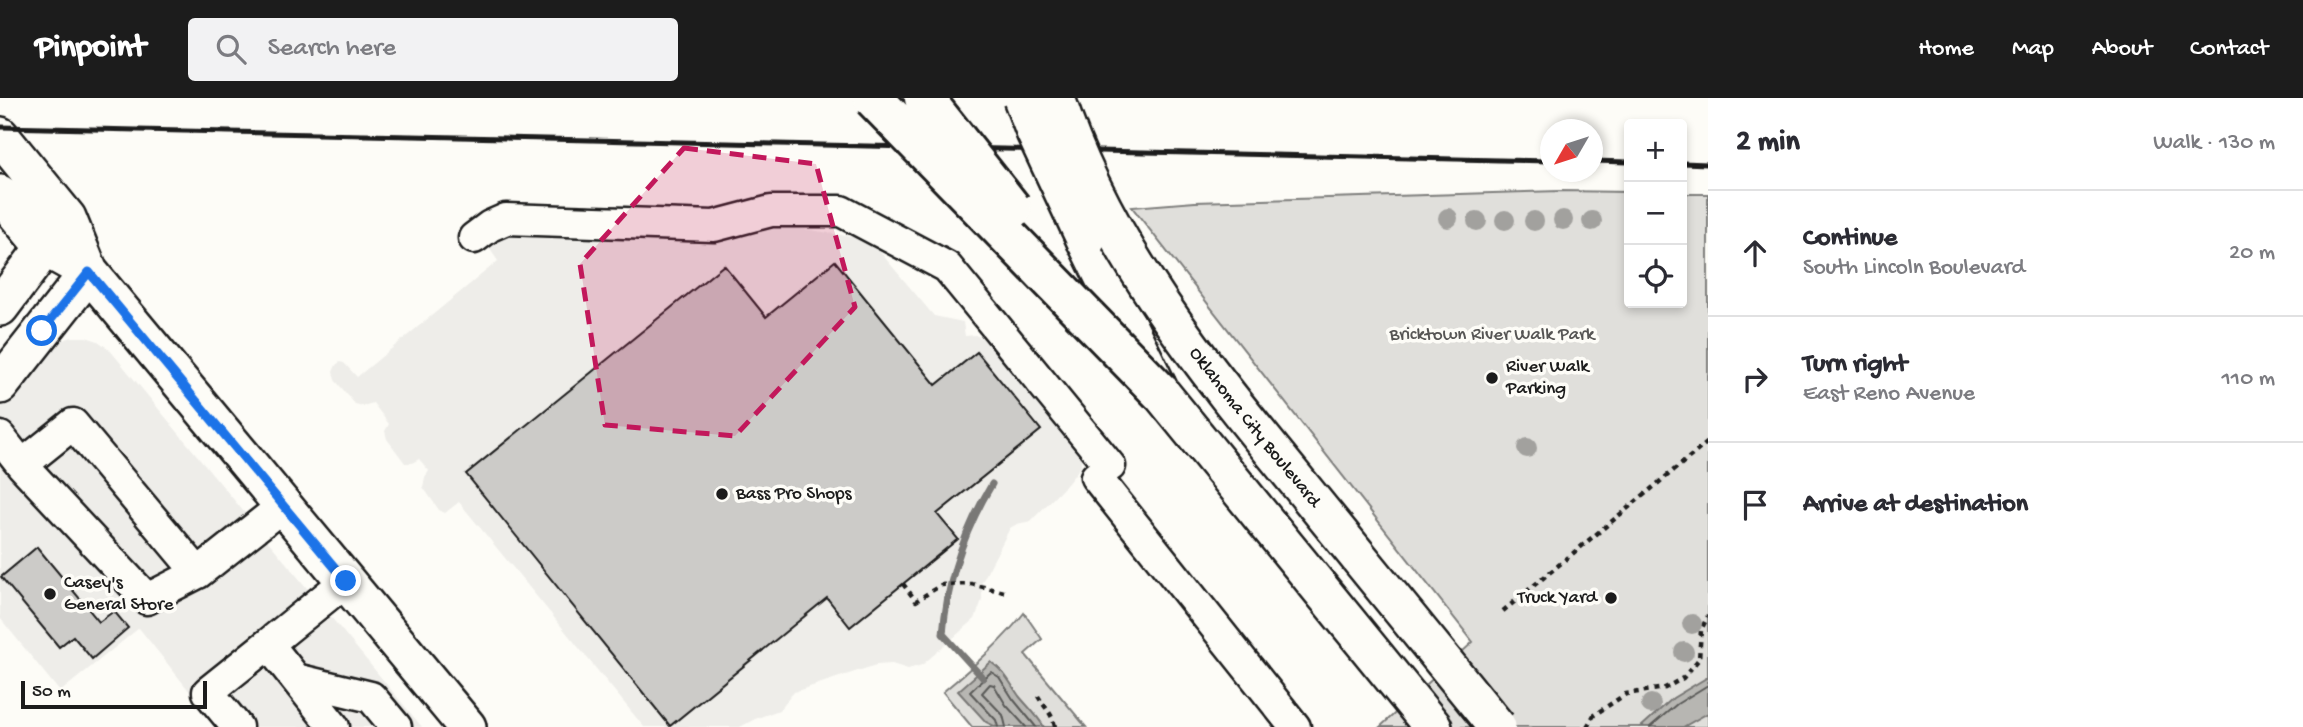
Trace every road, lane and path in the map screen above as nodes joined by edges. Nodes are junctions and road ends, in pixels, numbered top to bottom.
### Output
1 (873, 98) edge
2 (923, 98) edge
3 (1022, 98) edge
4 (1055, 98) edge
5 (0, 136) edge
6 (0, 194) edge
7 (67, 218) junction
8 (474, 239) dead end
9 (44, 247) junction
10 (89, 272) junction
11 (0, 307) edge
12 (0, 385) edge
13 (1160, 392) junction
14 (0, 436) edge
15 (1708, 442) edge
16 (22, 465) junction
17 (284, 505) junction
18 (198, 573) junction
19 (346, 581) junction
20 (903, 584) dead end
21 (1004, 592) dead end
22 (1503, 611) dead end
23 (1708, 616) edge
24 (268, 644) junction
25 (296, 679) junction
26 (1038, 696) dead end
27 (237, 727) edge
28 (334, 727) edge
29 (396, 727) edge
30 (467, 727) edge
31 (1055, 727) edge
32 (1295, 727) edge
33 (1433, 727) edge
34 (1497, 727) edge
35 (1587, 727) edge

1 - 13 highway, bridge
2 - 13 highway, bridge
3 - 13 main road, bridge
4 - 34 main road, Oklahoma City Boulevard, bridge
5 - 7 main road
6 - 9 main road
7 - 9 main road
7 - 10 main road
8 - 32 lane
9 - 10 main road
9 - 11 main road
10 - 12 main road
10 - 17 main road
13 - 33 main road
14 - 16 lane
15 - 22 path
16 - 18 lane
16 - 18 lane
17 - 18 lane
17 - 19 main road
19 - 24 lane
19 - 30 main road
20 - 21 path
23 - 35 path
24 - 25 lane
24 - 27 lane
25 - 28 lane
25 - 29 lane
26 - 31 path

